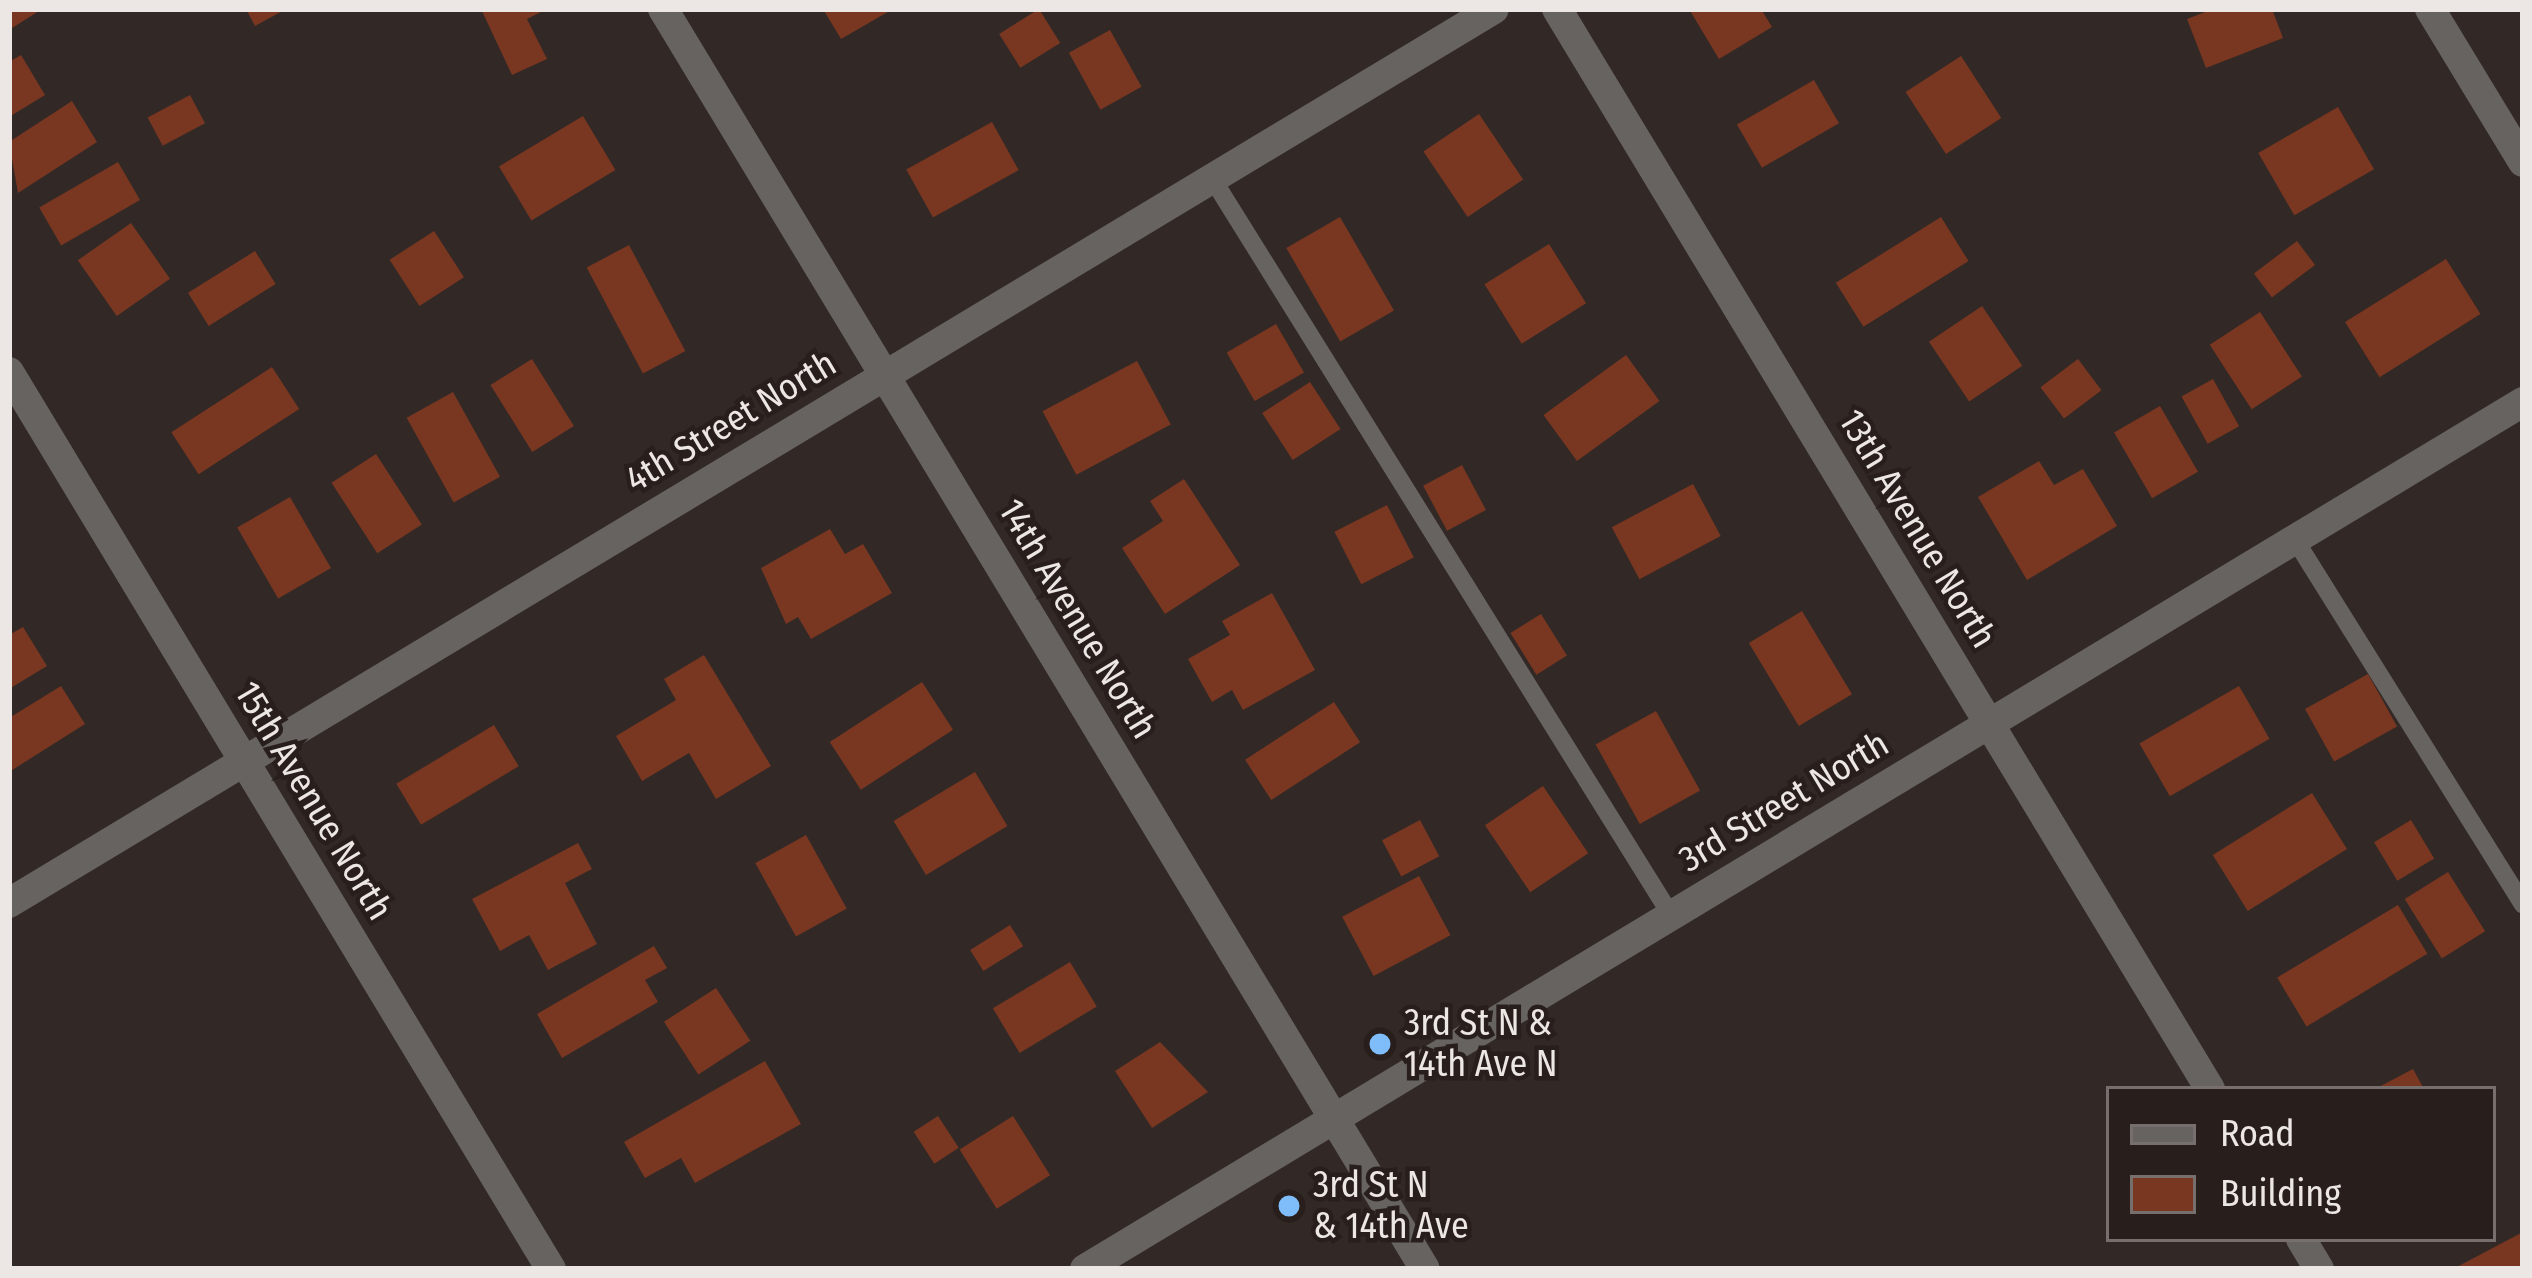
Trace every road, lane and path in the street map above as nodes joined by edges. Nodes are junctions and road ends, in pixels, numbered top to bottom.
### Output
1 (663, 9) edge
2 (1494, 9) edge
3 (1557, 9) edge
4 (2430, 9) edge
5 (2523, 162) edge
6 (1212, 178) junction
7 (9, 372) edge
8 (885, 375) junction
9 (2523, 402) edge
10 (2294, 538) junction
11 (1987, 723) junction
12 (243, 760) junction
13 (9, 902) edge
14 (2523, 904) edge
15 (1671, 915) junction
16 (2208, 1086) edge
17 (1334, 1116) junction
18 (2303, 1242) edge
19 (551, 1269) edge
20 (1085, 1269) edge
21 (1425, 1269) edge
22 (2319, 1269) edge

1 - 8 street, 14th Avenue North
2 - 6 street, 4th Street North
3 - 11 street, 13th Avenue North
4 - 5 street
6 - 8 street, 4th Street North
6 - 15 lane
7 - 12 street, 15th Avenue North
8 - 12 street, 4th Street North
8 - 17 street, 14th Avenue North
9 - 10 street, 3rd Street North
10 - 11 street, 3rd Street North
10 - 14 lane
11 - 15 street, 3rd Street North
11 - 16 street, 13th Avenue North
12 - 13 street, 4th Street North
12 - 19 street, 15th Avenue North
15 - 17 street, 3rd Street North
17 - 20 street, 3rd Street North
17 - 21 street, 14th Avenue North
18 - 22 street

